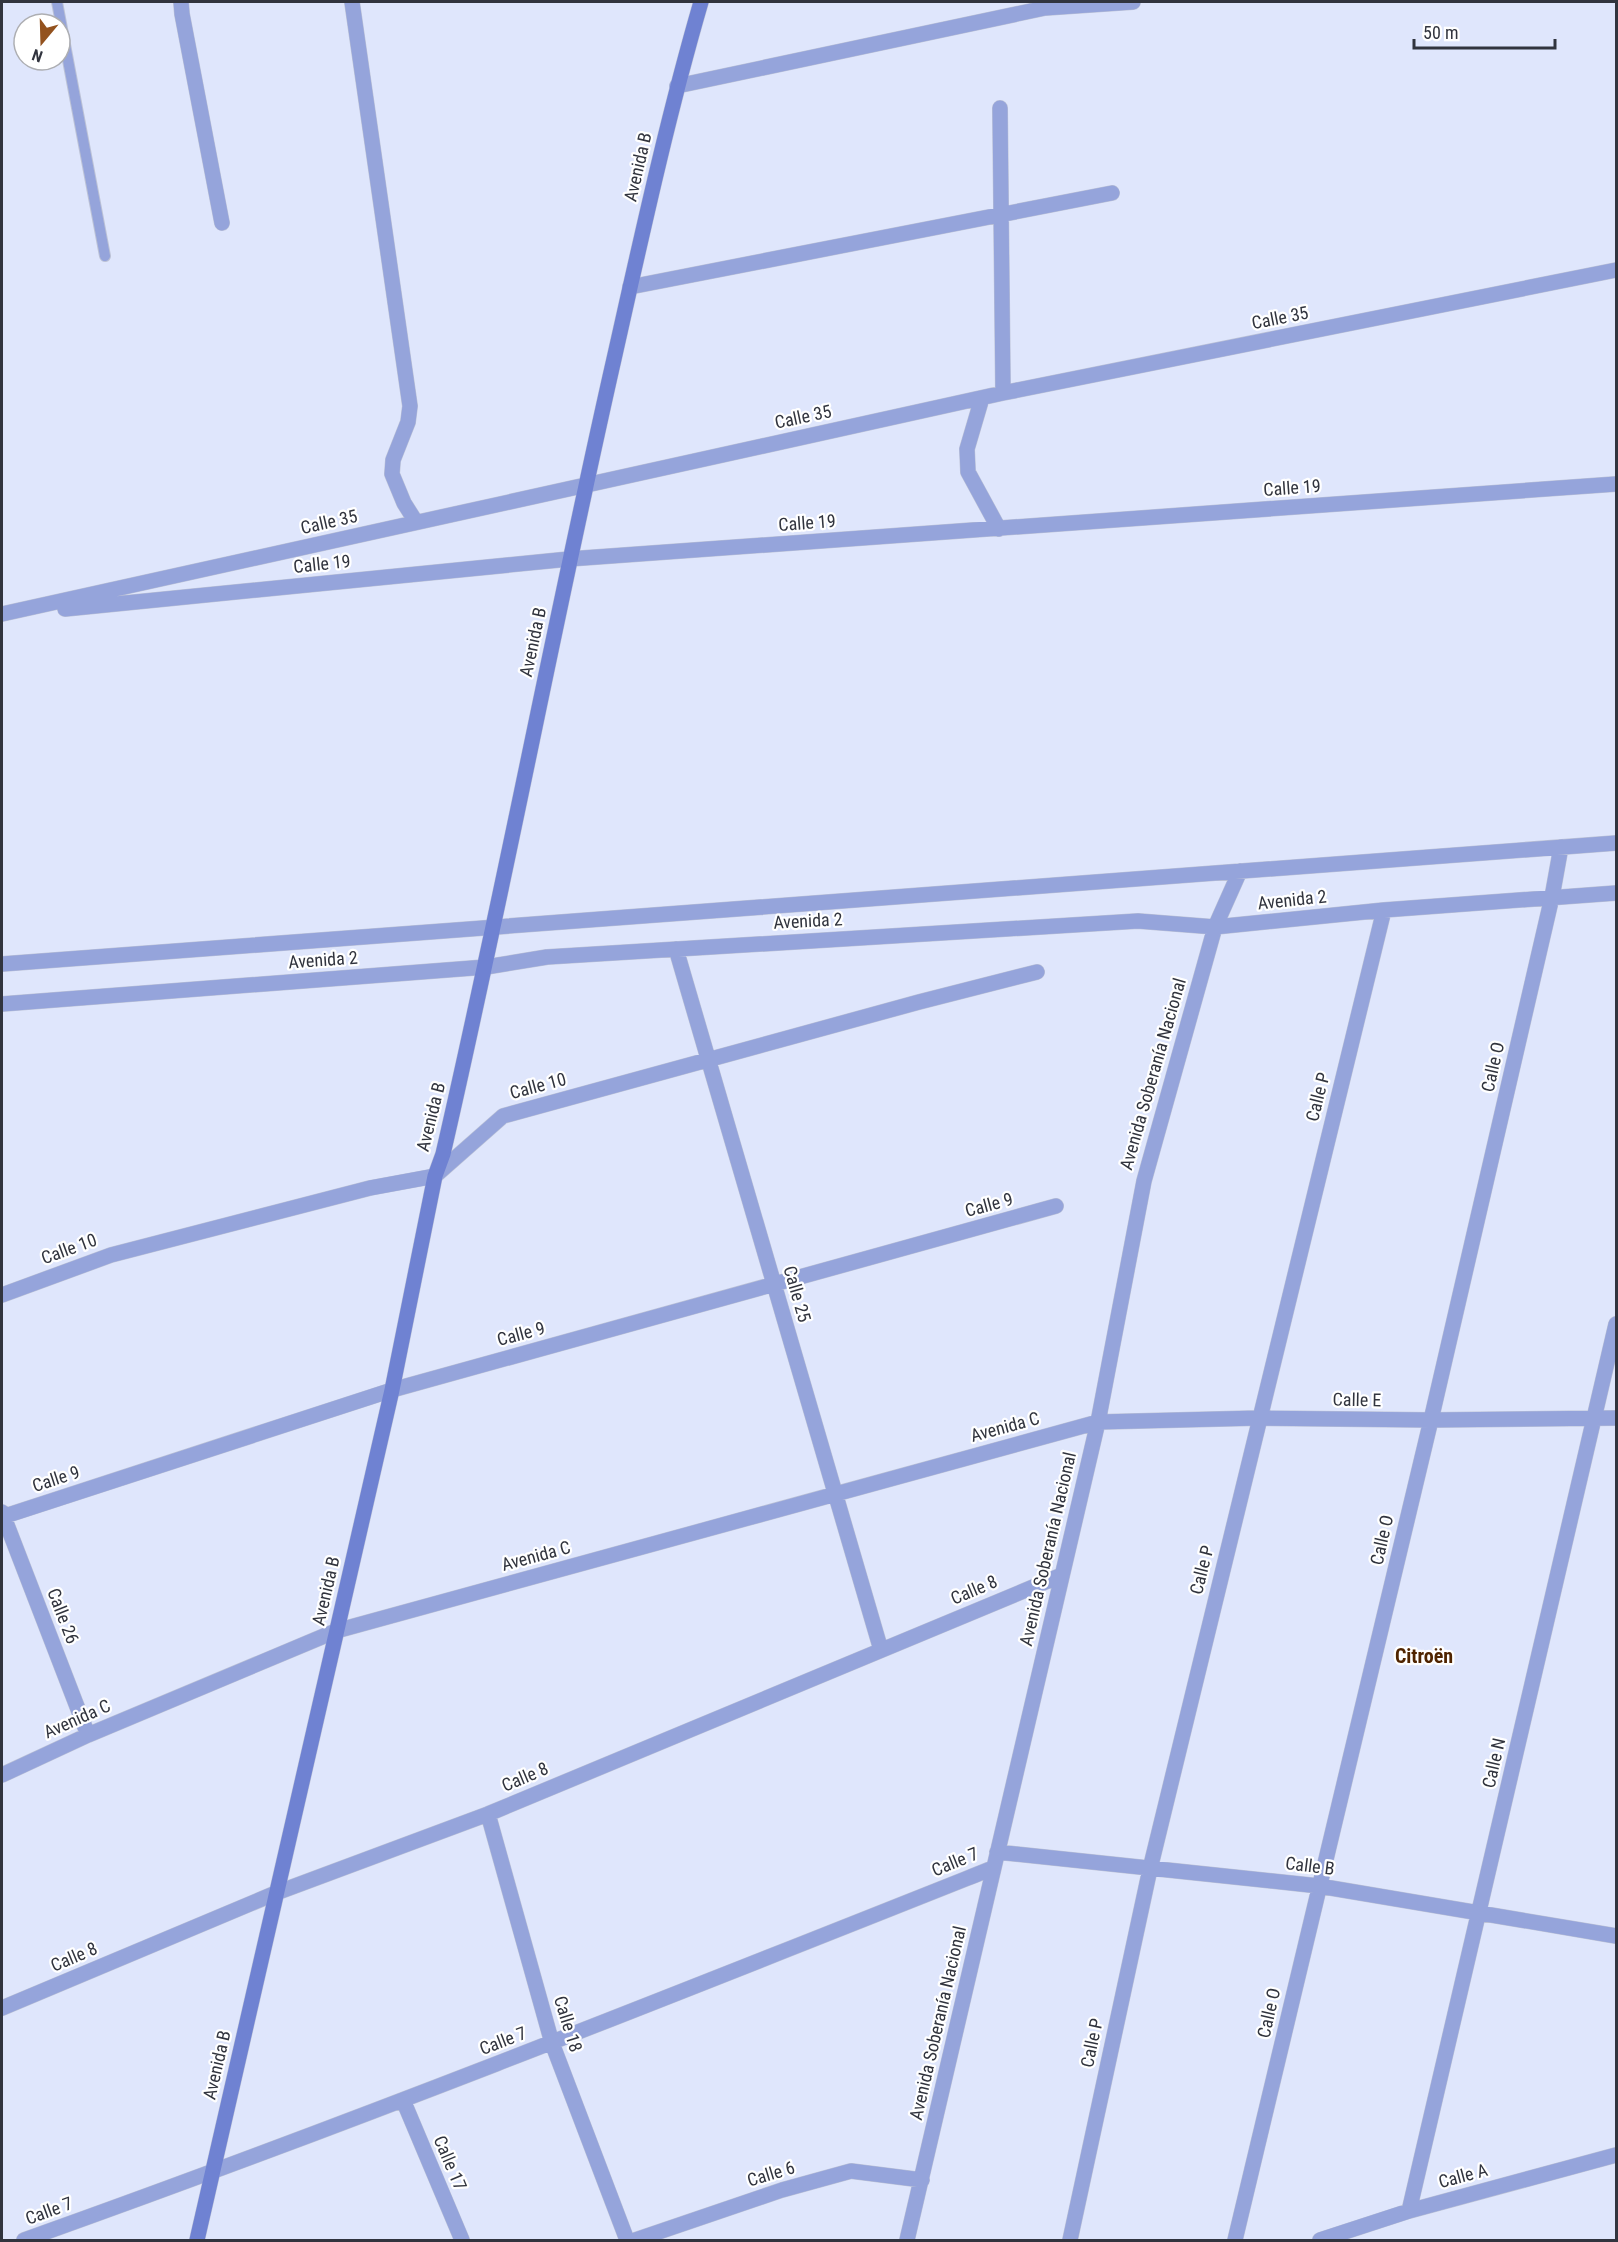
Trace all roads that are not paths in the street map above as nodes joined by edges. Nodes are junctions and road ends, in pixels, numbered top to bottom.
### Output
1 (57, 2) edge
2 (181, 2) edge
3 (352, 2) edge
4 (701, 2) edge
5 (1133, 2) edge
6 (677, 86) junction
7 (1000, 108) dead end
8 (1112, 193) dead end
9 (1001, 214) junction
10 (222, 223) dead end
11 (105, 256) dead end
12 (1617, 270) edge
13 (630, 287) junction
14 (1003, 393) junction
15 (982, 398) junction
16 (1617, 484) edge
17 (585, 485) junction
18 (416, 522) junction
19 (999, 529) junction
20 (569, 560) junction
21 (2, 614) edge
22 (1617, 843) edge
23 (1561, 847) junction
24 (1240, 871) junction
25 (1617, 892) edge
26 (1552, 897) junction
27 (1384, 910) junction
28 (494, 927) junction
29 (1215, 927) junction
30 (676, 949) junction
31 (2, 964) edge
32 (486, 967) junction
33 (1037, 972) dead end
34 (2, 1004) edge
35 (709, 1059) junction
36 (435, 1176) junction
37 (1056, 1206) dead end
38 (774, 1284) junction
39 (2, 1295) edge
40 (1617, 1324) edge
41 (392, 1390) junction
42 (1259, 1418) junction
43 (1595, 1418) junction
44 (1617, 1418) edge
45 (1431, 1420) junction
46 (1098, 1422) junction
47 (836, 1494) junction
48 (2, 1515) edge
49 (1062, 1575) junction
50 (336, 1630) junction
51 (881, 1650) junction
52 (88, 1735) junction
53 (2, 1775) edge
54 (488, 1814) junction
55 (997, 1852) junction
56 (993, 1868) junction
57 (1150, 1869) junction
58 (1319, 1886) junction
59 (276, 1893) junction
60 (1479, 1912) junction
61 (1617, 1936) edge
62 (2, 2008) edge
63 (552, 2043) junction
64 (403, 2100) junction
65 (1617, 2155) edge
66 (212, 2173) junction
67 (922, 2180) junction
68 (1409, 2211) junction
69 (24, 2241) edge
70 (197, 2241) edge
71 (462, 2241) edge
72 (627, 2241) edge
73 (635, 2241) edge
74 (907, 2241) edge
75 (1070, 2241) edge
76 (1235, 2241) edge
77 (1320, 2241) edge

1 - 11 lane
2 - 10 street
3 - 18 street
4 - 6 street, Avenida B
5 - 6 street
6 - 13 street, Avenida B
7 - 9 street
8 - 9 street
9 - 13 street
9 - 14 street
12 - 14 street, Calle 35
13 - 17 street, Avenida B
14 - 15 street, Calle 35
15 - 17 street, Calle 35
15 - 19 street
16 - 19 street, Calle 19
17 - 18 street, Calle 35
17 - 20 street, Avenida B
18 - 21 street, Calle 35
19 - 20 street, Calle 19
20 - 21 street, Calle 19
20 - 28 street, Avenida B
22 - 23 street, Avenida 2
23 - 24 street, Avenida 2
23 - 26 street, Calle O
24 - 28 street, Avenida 2
24 - 29 street, Avenida Soberanía Nacional
25 - 26 street, Avenida 2
26 - 27 street, Avenida 2
26 - 45 street, Calle O
27 - 29 street, Avenida 2
27 - 42 street, Calle P
28 - 31 street, Avenida 2
28 - 32 street, Avenida B
29 - 30 street, Avenida 2
29 - 46 street, Avenida Soberanía Nacional
30 - 32 street, Avenida 2
30 - 35 street, Calle 25
32 - 34 street, Avenida 2
32 - 36 street, Avenida B
33 - 35 street, Calle 10
35 - 36 street, Calle 10
35 - 38 street, Calle 25
36 - 39 street, Calle 10
36 - 41 street, Avenida B
37 - 38 street, Calle 9
38 - 41 street, Calle 9
38 - 47 street, Calle 25
40 - 43 street, Calle N
41 - 48 street, Calle 9
41 - 50 street, Avenida B
42 - 45 street, Calle E
42 - 46 street, Calle E
42 - 57 street, Calle P
43 - 44 street, Calle E
43 - 45 street, Calle E
43 - 60 street, Calle N
45 - 58 street, Calle O
46 - 47 street, Avenida C
46 - 49 street, Avenida Soberanía Nacional
47 - 50 street, Avenida C
47 - 51 street, Calle 25
48 - 52 street, Calle 26
49 - 51 street, Calle 8
49 - 55 street, Avenida Soberanía Nacional
50 - 52 street, Avenida C
50 - 59 street, Avenida B
51 - 54 street, Calle 8
52 - 53 street, Avenida C
54 - 59 street, Calle 8
54 - 63 street, Calle 18
55 - 56 street, Avenida Soberanía Nacional
55 - 57 street, Calle B
56 - 63 street, Calle 7
56 - 67 street, Avenida Soberanía Nacional
57 - 58 street, Calle B
57 - 75 street, Calle P
58 - 60 street, Calle B
58 - 76 street, Calle O
59 - 62 street, Calle 8
59 - 66 street, Avenida B
60 - 61 street, Calle B
60 - 68 street, Calle N
63 - 64 street, Calle 7
63 - 72 street, Calle 18
64 - 66 street, Calle 7
64 - 71 street, Calle 17
65 - 68 street, Calle A
66 - 69 street, Calle 7
66 - 70 street, Avenida B
67 - 73 street, Calle 6
67 - 74 street, Avenida Soberanía Nacional
68 - 77 street, Calle A

